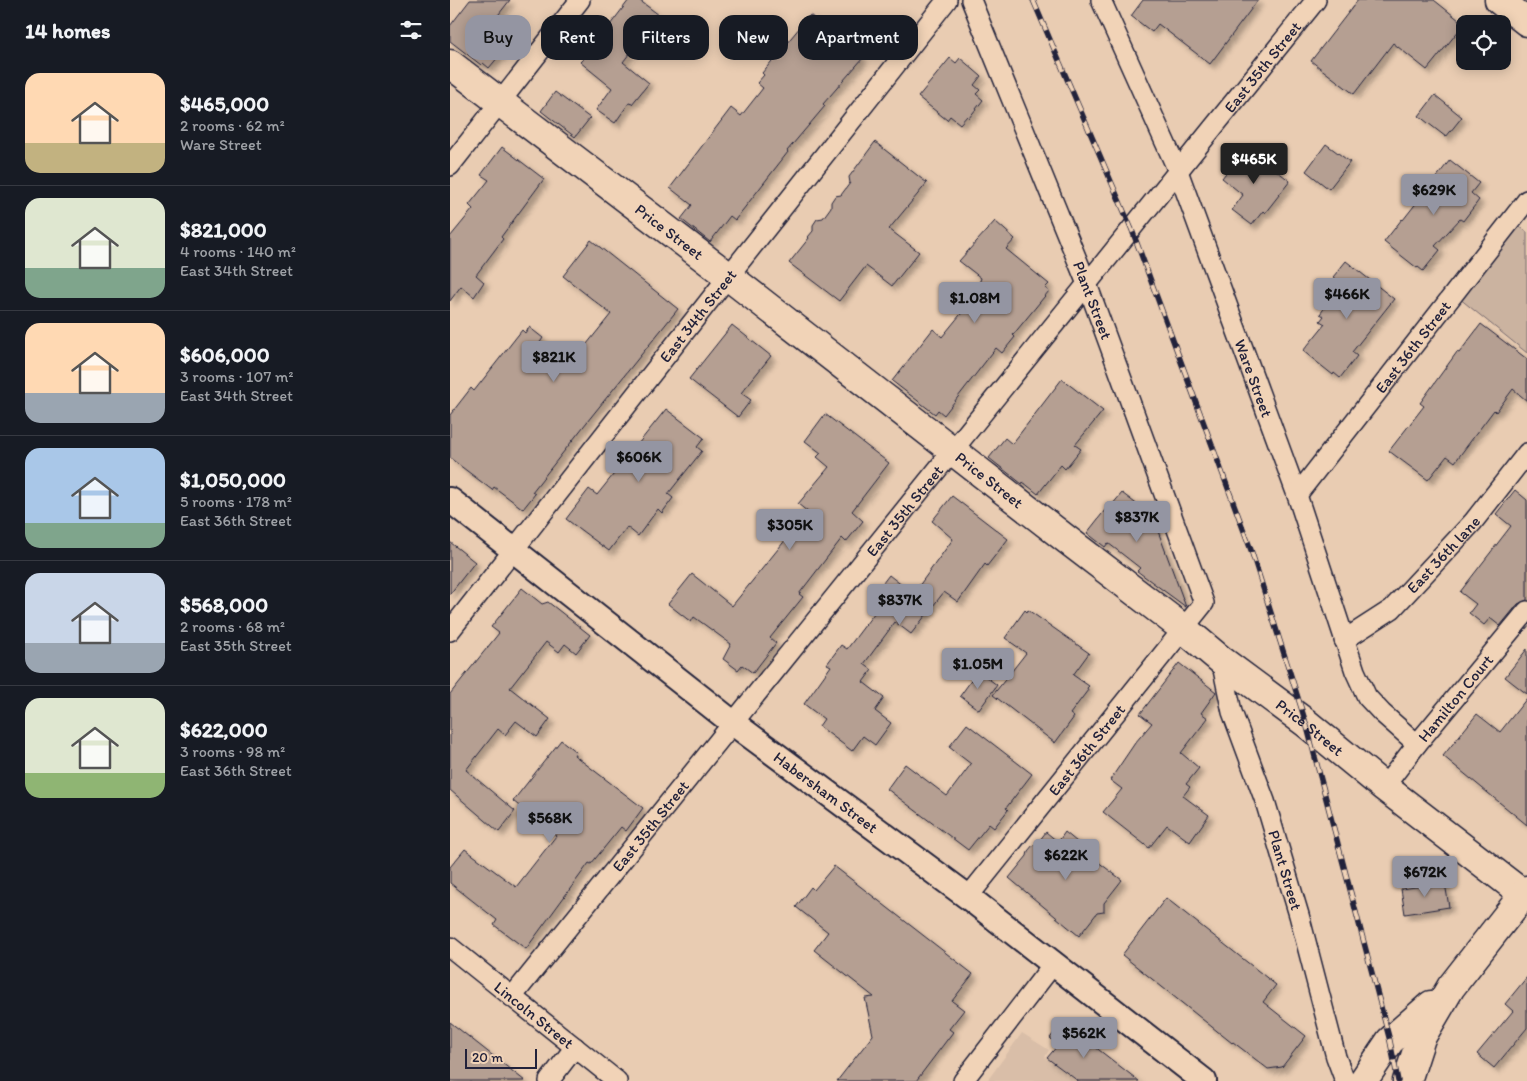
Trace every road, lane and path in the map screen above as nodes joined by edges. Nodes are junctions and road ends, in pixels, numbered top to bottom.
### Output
1 (580, 0) edge
2 (947, 0) edge
3 (971, 0) edge
4 (1101, 0) edge
5 (1316, 0) edge
6 (1499, 0) edge
7 (1527, 22) edge
8 (450, 64) edge
9 (500, 102) junction
10 (450, 166) edge
11 (1178, 171) junction
12 (1527, 200) edge
13 (728, 276) junction
14 (1087, 284) junction
15 (952, 450) junction
16 (1527, 453) edge
17 (1298, 495) junction
18 (450, 500) edge
19 (513, 550) junction
20 (1204, 603) joint
21 (1527, 611) edge
22 (1184, 628) junction
23 (450, 631) edge
24 (1344, 640) junction
25 (1221, 660) junction
26 (733, 723) junction
27 (1417, 744) junction
28 (1384, 787) junction
29 (1526, 894) edge
30 (968, 896) junction
31 (450, 947) edge
32 (1054, 963) junction
33 (1452, 987) junction
34 (512, 997) junction
35 (575, 1047) junction
36 (549, 1081) edge
37 (617, 1081) edge
38 (963, 1081) edge
39 (1204, 1081) edge
40 (1345, 1081) edge
41 (1363, 1081) edge
42 (1407, 1081) edge

1 - 9 street
2 - 13 street, East 34th Street
3 - 14 street, Plant Street
4 - 11 street, Ware Street
5 - 11 street, East 35th Street
6 - 7 main road
8 - 9 main road, Price Street
9 - 10 street
9 - 13 main road, Price Street
11 - 14 street, East 35th Street
11 - 17 street, Ware Street
12 - 17 street, East 36th Street
13 - 15 main road, Price Street
13 - 19 street, East 34th Street
14 - 15 street, East 35th Street
14 - 20 street, Plant Street
15 - 22 main road, Price Street
15 - 26 street, East 35th Street
16 - 24 street, East 36th lane
17 - 24 street, Ware Street
18 - 19 street, Habersham Street
19 - 23 street, East 34th Street
19 - 26 street, Habersham Street
20 - 22 street, East 36th Street
21 - 27 street, Hamilton Court
22 - 25 main road, Price Street
22 - 30 street, East 36th Street
24 - 27 street, Ware Street
25 - 28 main road, Price Street
25 - 40 street, Plant Street
26 - 30 street, Habersham Street
26 - 34 street, East 35th Street
27 - 28 street, Hamilton Court
28 - 29 main road, Price Street
29 - 33 main road
30 - 32 street, Habersham Street
31 - 34 street, Lincoln Street
32 - 38 street
32 - 39 street, Habersham Street
33 - 41 main road
33 - 42 main road
34 - 35 street, Lincoln Street
35 - 36 street
35 - 37 street, Lincoln Street

